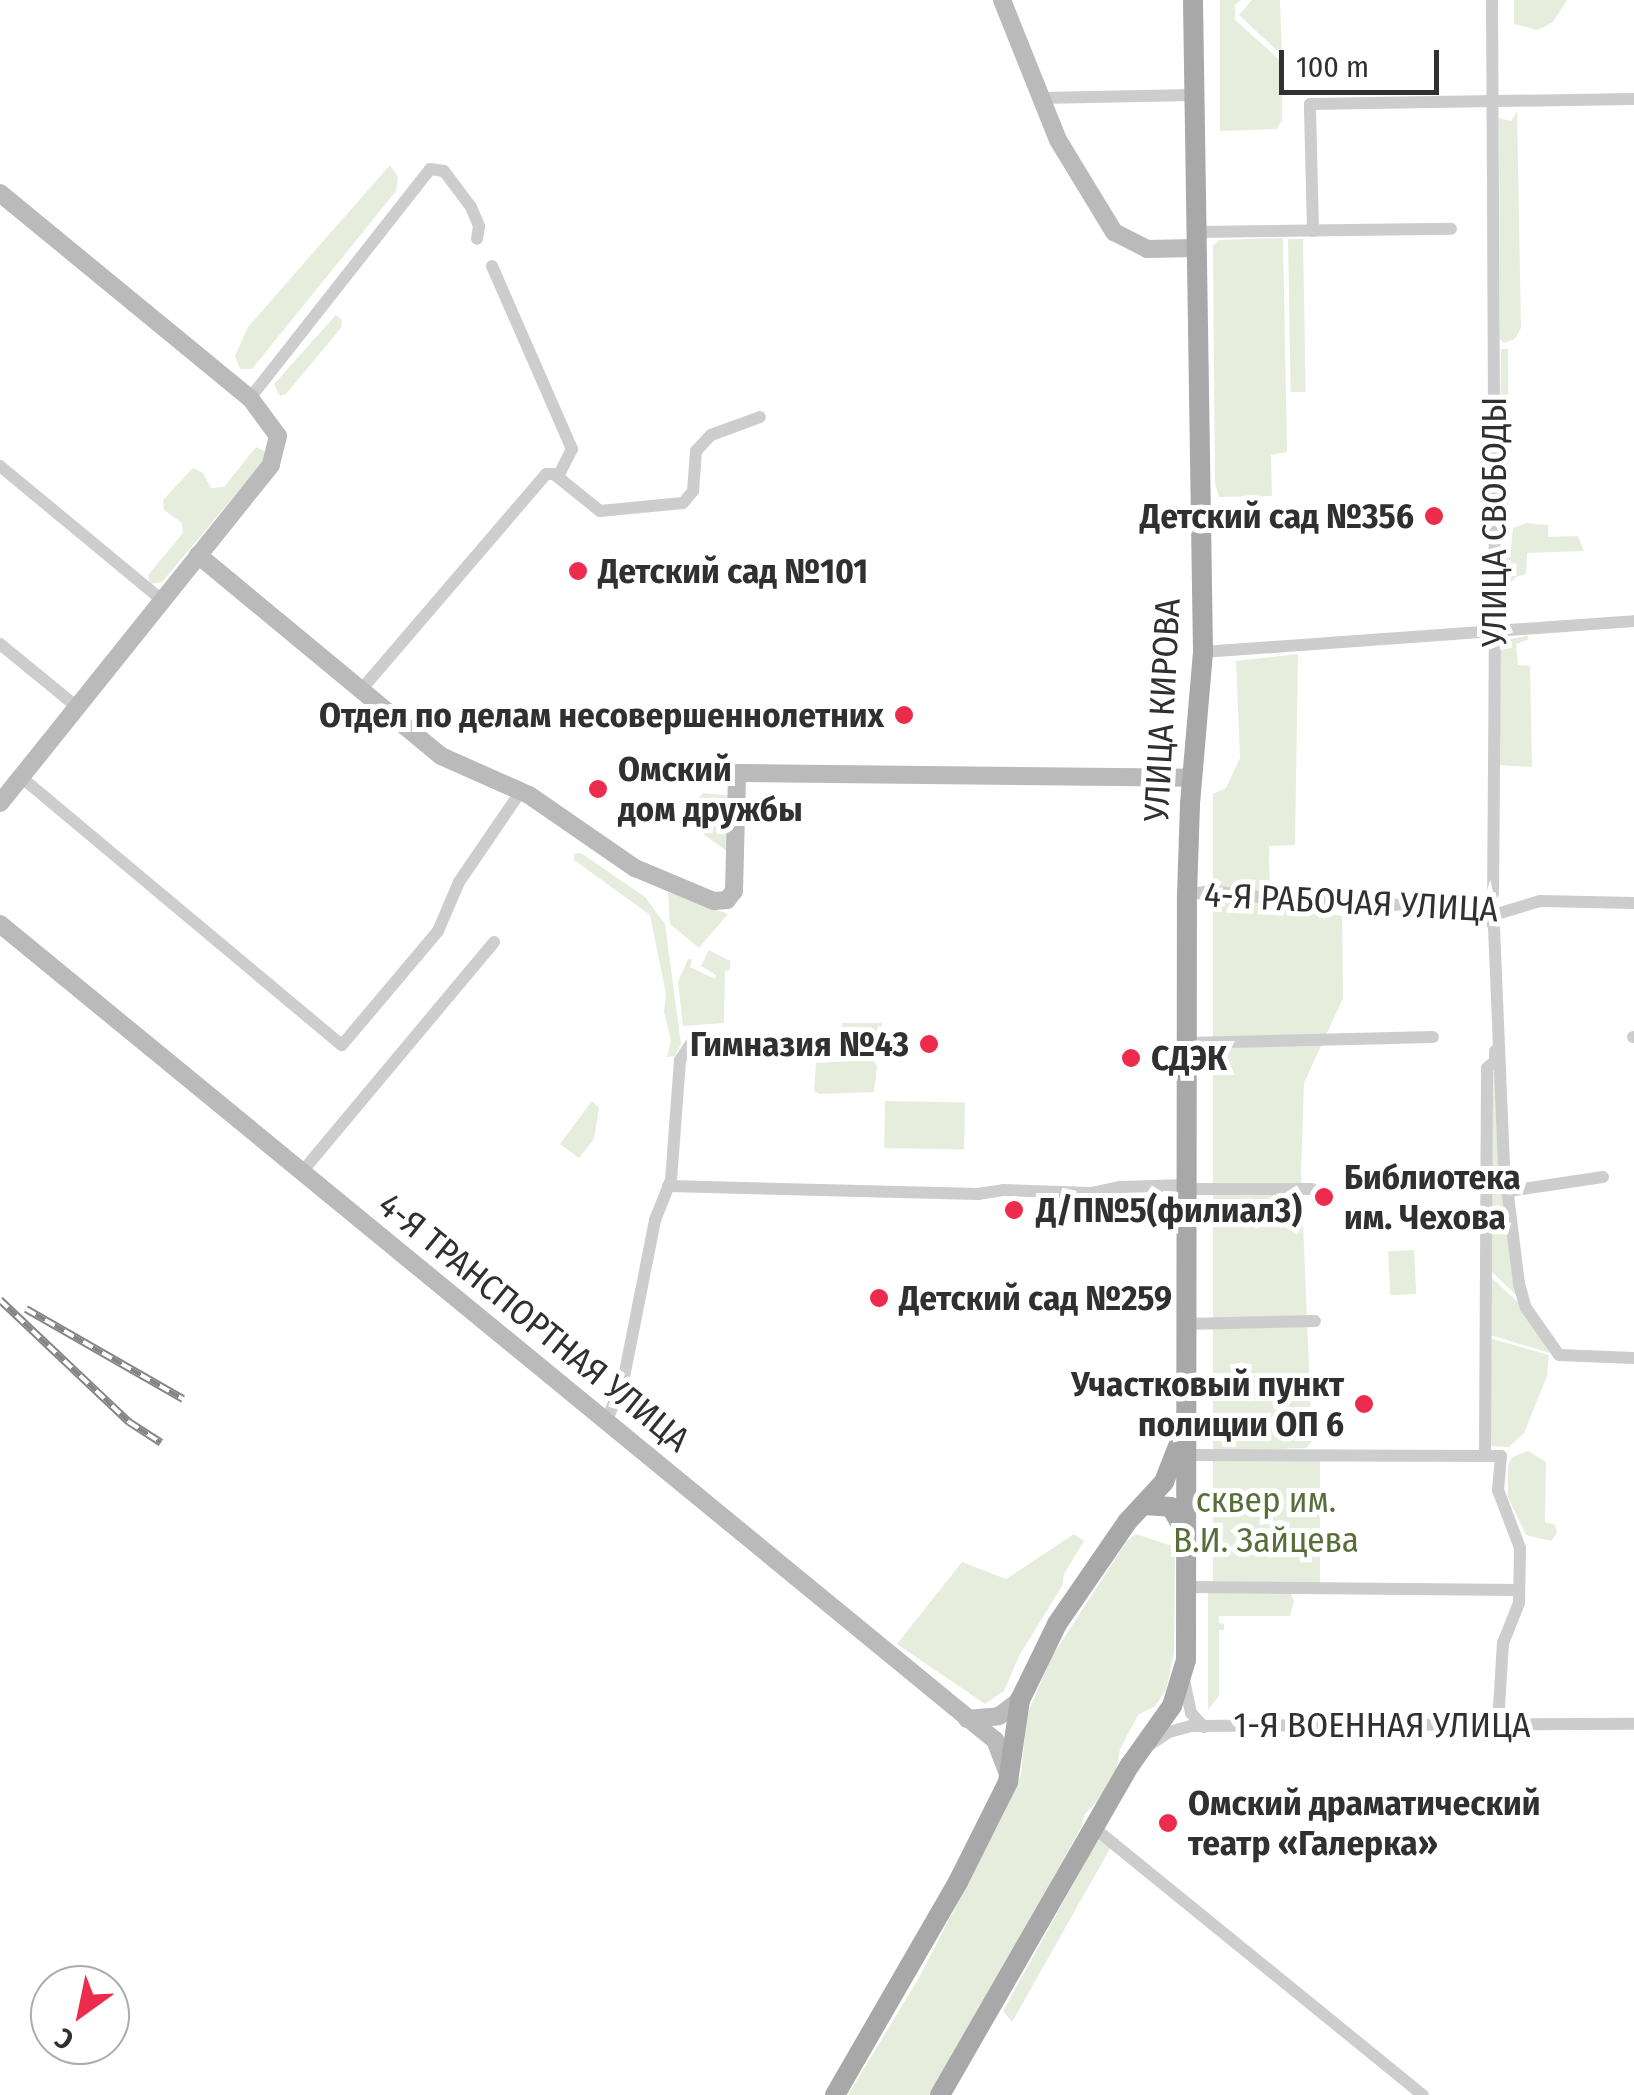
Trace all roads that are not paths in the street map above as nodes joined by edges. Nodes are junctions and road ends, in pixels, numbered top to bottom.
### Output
1 (1002, 0) edge
2 (1193, 0) edge
3 (1492, 0) edge
4 (1194, 95) junction
5 (1040, 98) junction
6 (1634, 99) edge
7 (1493, 102) junction
8 (0, 193) edge
9 (1451, 229) dead end
10 (1314, 231) junction
11 (477, 239) dead end
12 (1195, 240) junction
13 (492, 266) dead end
14 (250, 398) junction
15 (760, 417) dead end
16 (0, 466) edge
17 (558, 477) junction
18 (198, 555) junction
19 (162, 600) junction
20 (1634, 621) edge
21 (1494, 632) junction
22 (0, 644) edge
23 (1204, 652) junction
24 (361, 690) junction
25 (77, 707) junction
26 (21, 777) junction
27 (1192, 778) junction
28 (521, 791) junction
29 (0, 803) edge
30 (1187, 895) junction
31 (1634, 902) edge
32 (1487, 912) junction
33 (0, 924) edge
34 (494, 942) dead end
35 (696, 1036) dead end
36 (1432, 1037) dead end
37 (1498, 1041) junction
38 (1187, 1043) junction
39 (301, 1173) junction
40 (1603, 1177) dead end
41 (668, 1186) junction
42 (1187, 1188) junction
43 (1312, 1189) dead end
44 (1508, 1192) junction
45 (1315, 1321) dead end
46 (1186, 1324) junction
47 (1634, 1358) edge
48 (606, 1423) junction
49 (1185, 1424) junction
50 (1485, 1454) junction
51 (1189, 1455) junction
52 (1144, 1505) junction
53 (1188, 1538) junction
54 (1187, 1587) junction
55 (1519, 1590) junction
56 (1184, 1676) junction
57 (1020, 1700) junction
58 (966, 1719) junction
59 (1498, 1724) junction
60 (1634, 1724) edge
61 (1204, 1726) junction
62 (1137, 1755) junction
63 (1008, 1782) junction
64 (1093, 1827) junction
65 (836, 2095) edge
66 (940, 2095) edge
67 (1423, 2095) edge

1 - 5 main road
2 - 4 main road, УЛИЦА КИРОВА
3 - 7 street, УЛИЦА СВОБОДЫ
4 - 5 street
4 - 12 main road, УЛИЦА КИРОВА
5 - 12 main road
6 - 7 street
7 - 10 street
7 - 21 street, УЛИЦА СВОБОДЫ
8 - 14 main road
9 - 10 street
10 - 12 street
11 - 14 street
12 - 23 main road, УЛИЦА КИРОВА
13 - 17 street
14 - 18 main road
15 - 17 street
16 - 19 street
17 - 24 street
18 - 19 main road
18 - 24 main road
19 - 25 main road
20 - 21 street
21 - 23 street
21 - 32 street, УЛИЦА СВОБОДЫ
22 - 25 street
23 - 27 main road, УЛИЦА КИРОВА
24 - 28 main road
25 - 26 main road
26 - 28 street
26 - 29 main road
27 - 28 main road
27 - 30 main road, УЛИЦА КИРОВА
30 - 32 street, 4-Я РАБОЧАЯ УЛИЦА
30 - 38 main road, УЛИЦА КИРОВА
31 - 32 street, 4-Я РАБОЧАЯ УЛИЦА
32 - 37 street, УЛИЦА СВОБОДЫ
33 - 39 main road, 4-Я ТРАНСПОРТНАЯ УЛИЦА
34 - 39 street
35 - 41 street
36 - 38 street
37 - 44 street, УЛИЦА СВОБОДЫ
37 - 50 street, УЛИЦА СВОБОДЫ
38 - 42 main road, УЛИЦА КИРОВА
39 - 48 main road, 4-Я ТРАНСПОРТНАЯ УЛИЦА
40 - 44 street
41 - 42 street
41 - 48 street
42 - 43 street
42 - 46 main road, УЛИЦА КИРОВА
44 - 47 street, УЛИЦА СВОБОДЫ
45 - 46 street
46 - 49 main road, УЛИЦА КИРОВА
48 - 58 main road, 4-Я ТРАНСПОРТНАЯ УЛИЦА
49 - 51 main road, УЛИЦА КИРОВА
49 - 52 main road, УЛИЦА КИРОВА
50 - 51 street
50 - 55 street, УЛИЦА СВОБОДЫ
51 - 53 main road, УЛИЦА КИРОВА
52 - 53 main road
52 - 57 main road, УЛИЦА КИРОВА
53 - 54 main road, УЛИЦА КИРОВА
54 - 55 street
54 - 56 main road, УЛИЦА КИРОВА
55 - 59 street, УЛИЦА СВОБОДЫ
56 - 61 street
56 - 62 main road
57 - 58 main road
57 - 63 main road, УЛИЦА КИРОВА
58 - 63 main road, 4-Я ТРАНСПОРТНАЯ УЛИЦА
59 - 60 street, 1-Я ВОЕННАЯ УЛИЦА
59 - 61 street, 1-Я ВОЕННАЯ УЛИЦА
61 - 62 street, 1-Я ВОЕННАЯ УЛИЦА
62 - 64 main road
63 - 65 main road, УЛИЦА КИРОВА
64 - 66 main road
64 - 67 street

